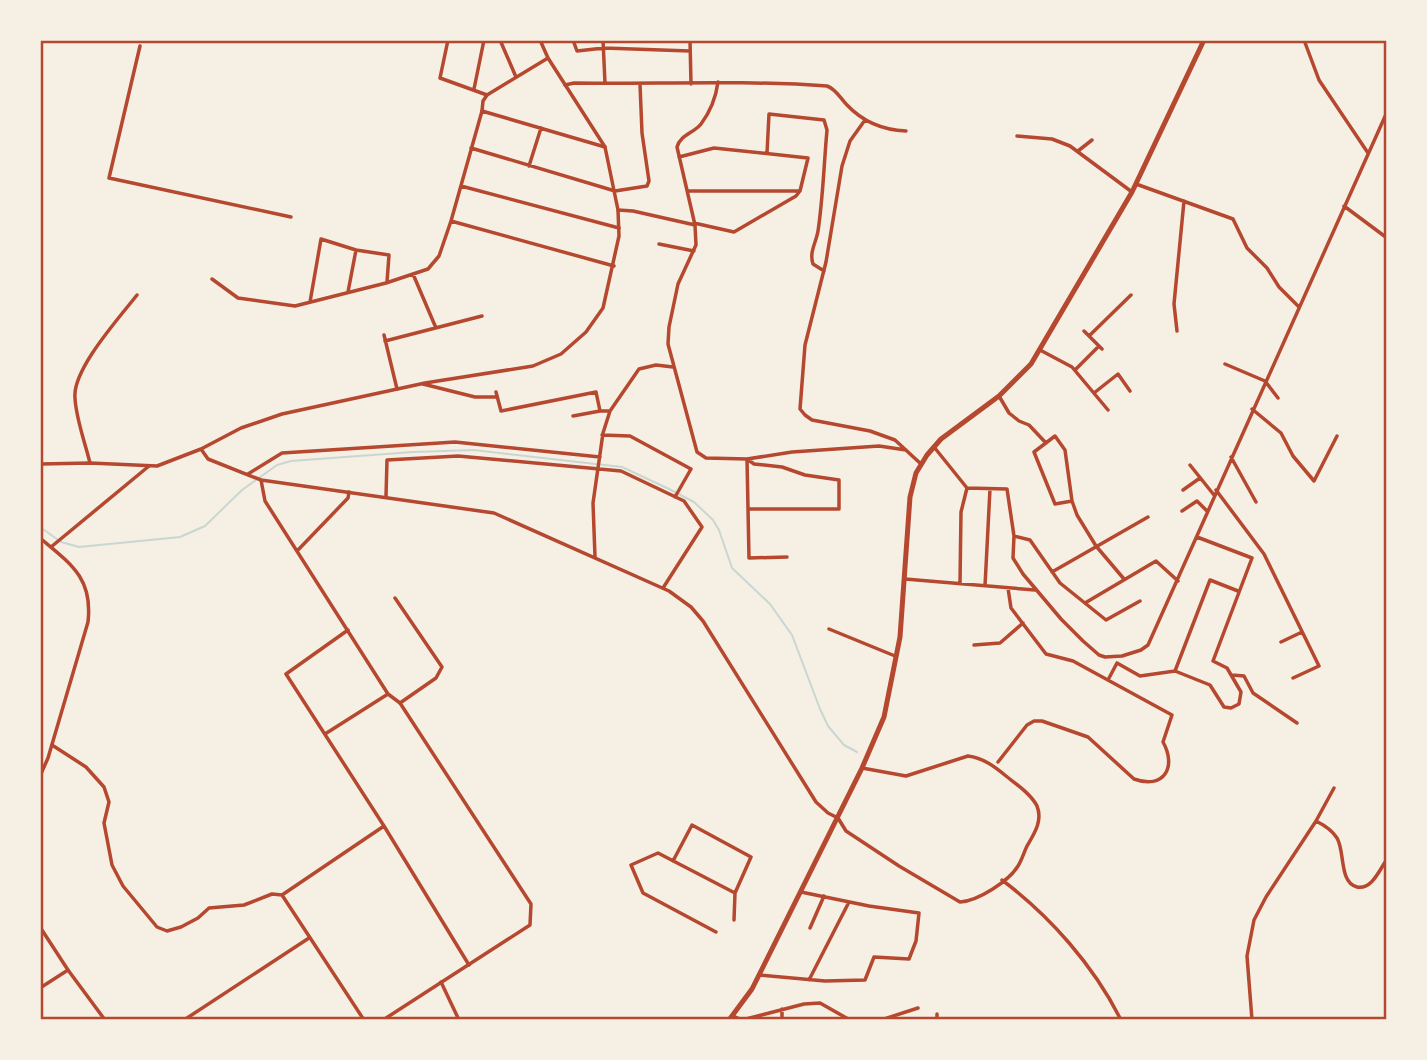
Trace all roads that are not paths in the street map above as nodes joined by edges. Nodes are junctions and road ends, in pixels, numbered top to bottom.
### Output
1 (448, 40) edge
2 (484, 40) edge
3 (500, 40) edge
4 (540, 40) edge
5 (573, 40) edge
6 (604, 40) edge
7 (690, 40) edge
8 (1204, 40) edge
9 (1304, 40) edge
10 (140, 46) dead end
11 (604, 48) junction
12 (690, 51) junction
13 (548, 58) junction
14 (516, 77) junction
15 (718, 82) junction
16 (605, 83) junction
17 (640, 84) junction
18 (691, 84) junction
19 (565, 85) junction
20 (474, 89) junction
21 (487, 95) junction
22 (482, 111) junction
23 (1387, 112) edge
24 (865, 120) junction
25 (541, 128) junction
26 (906, 131) dead end
27 (1017, 136) dead end
28 (1092, 140) dead end
29 (606, 147) junction
30 (471, 148) junction
31 (1078, 151) junction
32 (766, 153) junction
33 (1368, 153) junction
34 (679, 157) junction
35 (529, 166) junction
36 (1136, 184) junction
37 (461, 186) junction
38 (615, 191) junction
39 (688, 191) junction
40 (800, 191) junction
41 (1132, 192) junction
42 (1184, 201) junction
43 (1344, 206) junction
44 (618, 210) junction
45 (291, 217) dead end
46 (451, 221) junction
47 (695, 224) junction
48 (619, 228) junction
49 (1387, 238) edge
50 (659, 244) dead end
51 (356, 250) junction
52 (694, 251) junction
53 (614, 266) junction
54 (824, 271) junction
55 (413, 274) junction
56 (212, 279) dead end
57 (387, 282) junction
58 (348, 292) junction
59 (137, 295) dead end
60 (1131, 295) dead end
61 (310, 302) junction
62 (1298, 306) junction
63 (482, 316) dead end
64 (436, 328) junction
65 (1084, 331) dead end
66 (1177, 331) dead end
67 (384, 335) dead end
68 (1089, 336) junction
69 (386, 341) junction
70 (1040, 350) junction
71 (1226, 364) dead end
72 (673, 367) junction
73 (1075, 370) junction
74 (1265, 381) junction
75 (423, 384) junction
76 (397, 390) junction
77 (1130, 391) dead end
78 (1094, 393) junction
79 (999, 396) junction
80 (1278, 398) dead end
81 (1252, 409) junction
82 (1108, 410) dead end
83 (600, 411) junction
84 (610, 411) junction
85 (573, 416) dead end
86 (602, 435) junction
87 (1337, 436) dead end
88 (1046, 443) junction
89 (934, 447) junction
90 (201, 449) junction
91 (906, 450) junction
92 (1231, 457) junction
93 (600, 459) junction
94 (747, 459) junction
95 (90, 463) junction
96 (40, 464) edge
97 (920, 464) junction
98 (1190, 465) dead end
99 (150, 466) junction
100 (598, 468) junction
101 (250, 475) junction
102 (1200, 478) junction
103 (261, 480) junction
104 (967, 488) junction
105 (990, 489) junction
106 (1183, 490) dead end
107 (349, 491) junction
108 (1215, 493) junction
109 (386, 496) junction
110 (675, 497) junction
111 (1072, 501) junction
112 (1256, 502) dead end
113 (748, 509) junction
114 (1182, 511) dead end
115 (1207, 511) junction
116 (1148, 517) dead end
117 (1014, 536) junction
118 (1196, 537) junction
119 (40, 538) edge
120 (1096, 546) junction
121 (51, 547) junction
122 (298, 550) junction
123 (596, 557) junction
124 (787, 558) dead end
125 (1052, 572) junction
126 (904, 579) junction
127 (1124, 579) junction
128 (1178, 581) junction
129 (960, 583) junction
130 (985, 586) junction
131 (1007, 587) junction
132 (663, 588) junction
133 (1035, 590) junction
134 (1239, 592) junction
135 (395, 598) dead end
136 (1140, 601) dead end
137 (1085, 603) junction
138 (1023, 623) junction
139 (829, 629) dead end
140 (348, 630) junction
141 (1302, 632) junction
142 (1281, 642) dead end
143 (974, 645) dead end
144 (897, 657) junction
145 (1118, 657) junction
146 (1118, 663) junction
147 (1175, 671) junction
148 (1232, 676) junction
149 (1293, 678) dead end
150 (1108, 680) junction
151 (388, 694) junction
152 (400, 703) junction
153 (1297, 723) dead end
154 (324, 734) junction
155 (51, 745) junction
156 (998, 762) dead end
157 (862, 768) junction
158 (40, 776) edge
159 (1334, 788) dead end
160 (838, 818) junction
161 (1317, 821) junction
162 (384, 826) junction
163 (1387, 859) edge
164 (673, 861) junction
165 (1002, 880) junction
166 (801, 892) junction
167 (735, 893) junction
168 (282, 895) junction
169 (824, 897) junction
170 (849, 902) junction
171 (734, 920) dead end
172 (40, 927) edge
173 (810, 928) dead end
174 (716, 932) dead end
175 (309, 938) junction
176 (469, 965) junction
177 (68, 970) junction
178 (759, 975) junction
179 (809, 980) junction
180 (441, 982) junction
181 (40, 988) edge
182 (782, 1009) junction
183 (918, 1009) dead end
184 (937, 1013) dead end
185 (731, 1018) edge
186 (105, 1020) edge
187 (184, 1020) edge
188 (363, 1020) edge
189 (383, 1020) edge
190 (459, 1020) edge
191 (782, 1020) edge
192 (850, 1020) edge
193 (881, 1020) edge
194 (937, 1020) edge
195 (1121, 1020) edge
196 (1252, 1020) edge

1 - 20 street
2 - 20 street
3 - 14 street
4 - 13 street
5 - 11 street
6 - 11 street
7 - 12 street
8 - 36 highway
9 - 33 street
10 - 45 street
11 - 12 street
11 - 16 street
12 - 18 street
13 - 14 street
13 - 19 street
14 - 21 street
15 - 18 street
15 - 24 street
15 - 34 street
16 - 17 street
16 - 19 street
17 - 18 street
17 - 38 street
19 - 29 street
20 - 21 street
21 - 22 street
22 - 25 street
22 - 30 street
23 - 33 street
24 - 26 street
24 - 54 street
25 - 29 street
25 - 35 street
27 - 31 street
28 - 31 street
29 - 38 street
30 - 35 street
30 - 37 street
31 - 41 street
32 - 34 street
32 - 40 street
32 - 54 street
33 - 43 street
34 - 39 street
35 - 38 street
36 - 41 highway
36 - 42 street
37 - 46 street
37 - 48 street
38 - 44 street
39 - 40 street
39 - 47 street
40 - 47 street
41 - 70 highway
42 - 62 street
42 - 66 street
43 - 49 street
43 - 62 street
44 - 47 street
44 - 48 street
46 - 53 street
46 - 55 street
47 - 52 street
48 - 53 street
50 - 52 street
51 - 57 street
51 - 58 street
51 - 61 street
52 - 72 street
53 - 75 street
54 - 91 street
55 - 57 street
55 - 64 street
56 - 61 street
57 - 58 street
58 - 61 street
59 - 95 street
60 - 68 street
62 - 74 street
63 - 64 street
64 - 69 street
65 - 68 street
67 - 69 street
68 - 73 street
69 - 76 street
70 - 73 street
70 - 79 highway
71 - 74 street
72 - 84 street
72 - 94 street
73 - 78 street
74 - 80 street
74 - 81 street
75 - 76 street
75 - 83 street
76 - 90 street
77 - 78 street
78 - 82 street
79 - 88 street
79 - 89 highway
81 - 87 street
81 - 92 street
83 - 84 street
83 - 85 street
84 - 86 street
86 - 93 street
86 - 110 street
88 - 111 street
88 - 111 street
89 - 97 highway
89 - 104 street
90 - 99 street
90 - 101 street
91 - 94 street
91 - 97 street
92 - 108 street
92 - 112 street
93 - 100 street
93 - 101 street
94 - 113 street
94 - 113 street
95 - 96 street
95 - 99 street
97 - 126 highway
98 - 102 street
99 - 121 street
100 - 109 street
100 - 110 street
100 - 123 street
101 - 103 street
102 - 106 street
102 - 108 street
103 - 107 street
103 - 122 street
104 - 105 street
104 - 129 street
105 - 117 street
105 - 130 street
107 - 109 street
107 - 122 street
108 - 115 street
108 - 141 street
109 - 123 street
110 - 132 street
111 - 120 street
113 - 124 street
114 - 115 street
115 - 118 street
116 - 120 street
117 - 125 street
117 - 133 street
118 - 128 street
118 - 134 street
119 - 121 street
120 - 125 street
120 - 127 street
121 - 155 street
122 - 140 street
123 - 132 street
125 - 137 street
126 - 129 street
126 - 144 highway
127 - 128 street
127 - 137 street
128 - 145 street
129 - 130 street
130 - 131 street
131 - 133 street
131 - 138 street
132 - 160 street
133 - 145 street
134 - 147 street
134 - 148 street
135 - 152 street
136 - 137 street
138 - 143 street
138 - 150 street
139 - 144 street
140 - 151 street
140 - 154 street
141 - 142 street
141 - 149 street
144 - 157 highway
145 - 146 street
146 - 147 street
146 - 150 street
147 - 148 street
148 - 153 street
150 - 156 street
151 - 152 street
151 - 154 street
152 - 176 street
154 - 162 street
155 - 158 street
155 - 168 street
157 - 160 highway
157 - 165 street
159 - 161 street
160 - 165 street
160 - 166 highway
161 - 163 street
161 - 196 street
162 - 168 street
162 - 176 street
164 - 167 street
164 - 167 street
164 - 174 street
165 - 195 street
166 - 169 street
166 - 178 highway
167 - 171 street
168 - 175 street
169 - 170 street
169 - 173 street
170 - 179 street
170 - 179 street
172 - 177 street
175 - 187 street
175 - 188 street
176 - 180 street
177 - 181 street
177 - 186 street
178 - 179 street
178 - 185 highway
180 - 189 street
180 - 190 street
182 - 185 street
182 - 191 street
182 - 192 street
183 - 193 street
184 - 194 street

